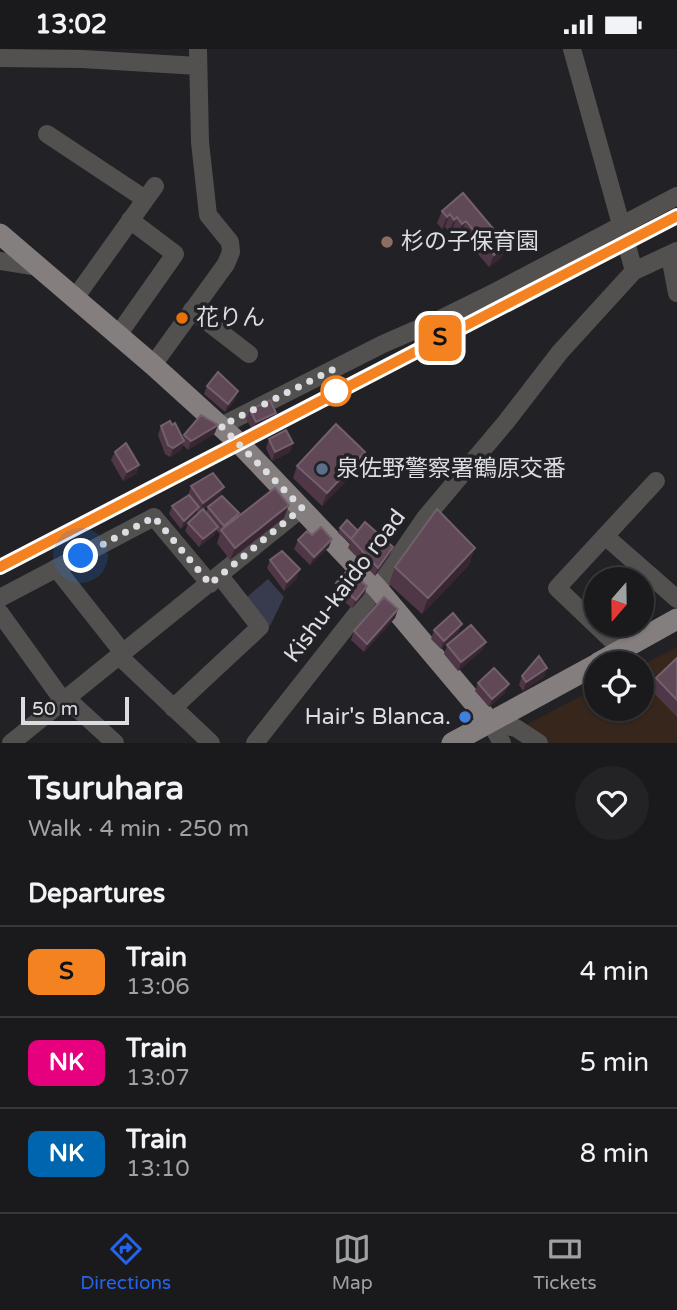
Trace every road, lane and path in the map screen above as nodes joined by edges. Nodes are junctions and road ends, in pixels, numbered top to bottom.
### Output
1 (572, 49) edge
2 (82, 54) edge
3 (198, 57) edge
4 (0, 58) edge
5 (47, 134) dead end
6 (677, 196) edge
7 (130, 221) junction
8 (621, 227) junction
9 (0, 234) edge
10 (673, 253) edge
11 (0, 261) edge
12 (39, 267) junction
13 (634, 271) junction
14 (677, 293) edge
15 (75, 298) junction
16 (192, 310) junction
17 (118, 335) junction
18 (249, 354) dead end
19 (153, 365) junction
20 (221, 426) junction
21 (656, 481) dead end
22 (302, 508) junction
23 (605, 536) junction
24 (56, 568) junction
25 (215, 580) junction
26 (377, 588) junction
27 (0, 598) edge
28 (677, 600) edge
29 (0, 613) edge
30 (677, 619) edge
31 (622, 650) joint
32 (122, 656) junction
33 (584, 671) edge
34 (65, 700) junction
35 (173, 708) junction
36 (490, 722) junction
37 (11, 743) edge
38 (115, 743) edge
39 (211, 743) edge
40 (255, 743) edge
41 (452, 743) edge
42 (502, 743) edge
43 (538, 743) edge

1 - 8 street
2 - 3 street
2 - 4 street
3 - 16 street
5 - 7 street
6 - 8 street
7 - 15 street
7 - 17 street
8 - 13 street
8 - 20 street
9 - 12 main road
10 - 13 street, Kishu-kaido road
10 - 14 street
11 - 12 street
12 - 15 main road
13 - 26 street, Kishu-kaido road
15 - 17 main road
16 - 18 street
16 - 19 street
17 - 19 main road
19 - 20 main road
20 - 22 main road
21 - 23 street
22 - 25 street
22 - 26 main road
23 - 28 street
23 - 31 street
24 - 25 street
24 - 27 street
24 - 32 street
25 - 32 street
25 - 35 street
26 - 36 main road
26 - 40 street, Kishu-kaido road
29 - 34 street
30 - 31 main road
32 - 34 street
32 - 35 street
33 - 36 main road
34 - 37 street
34 - 38 street
35 - 39 street
36 - 41 main road
36 - 42 street
36 - 43 street

